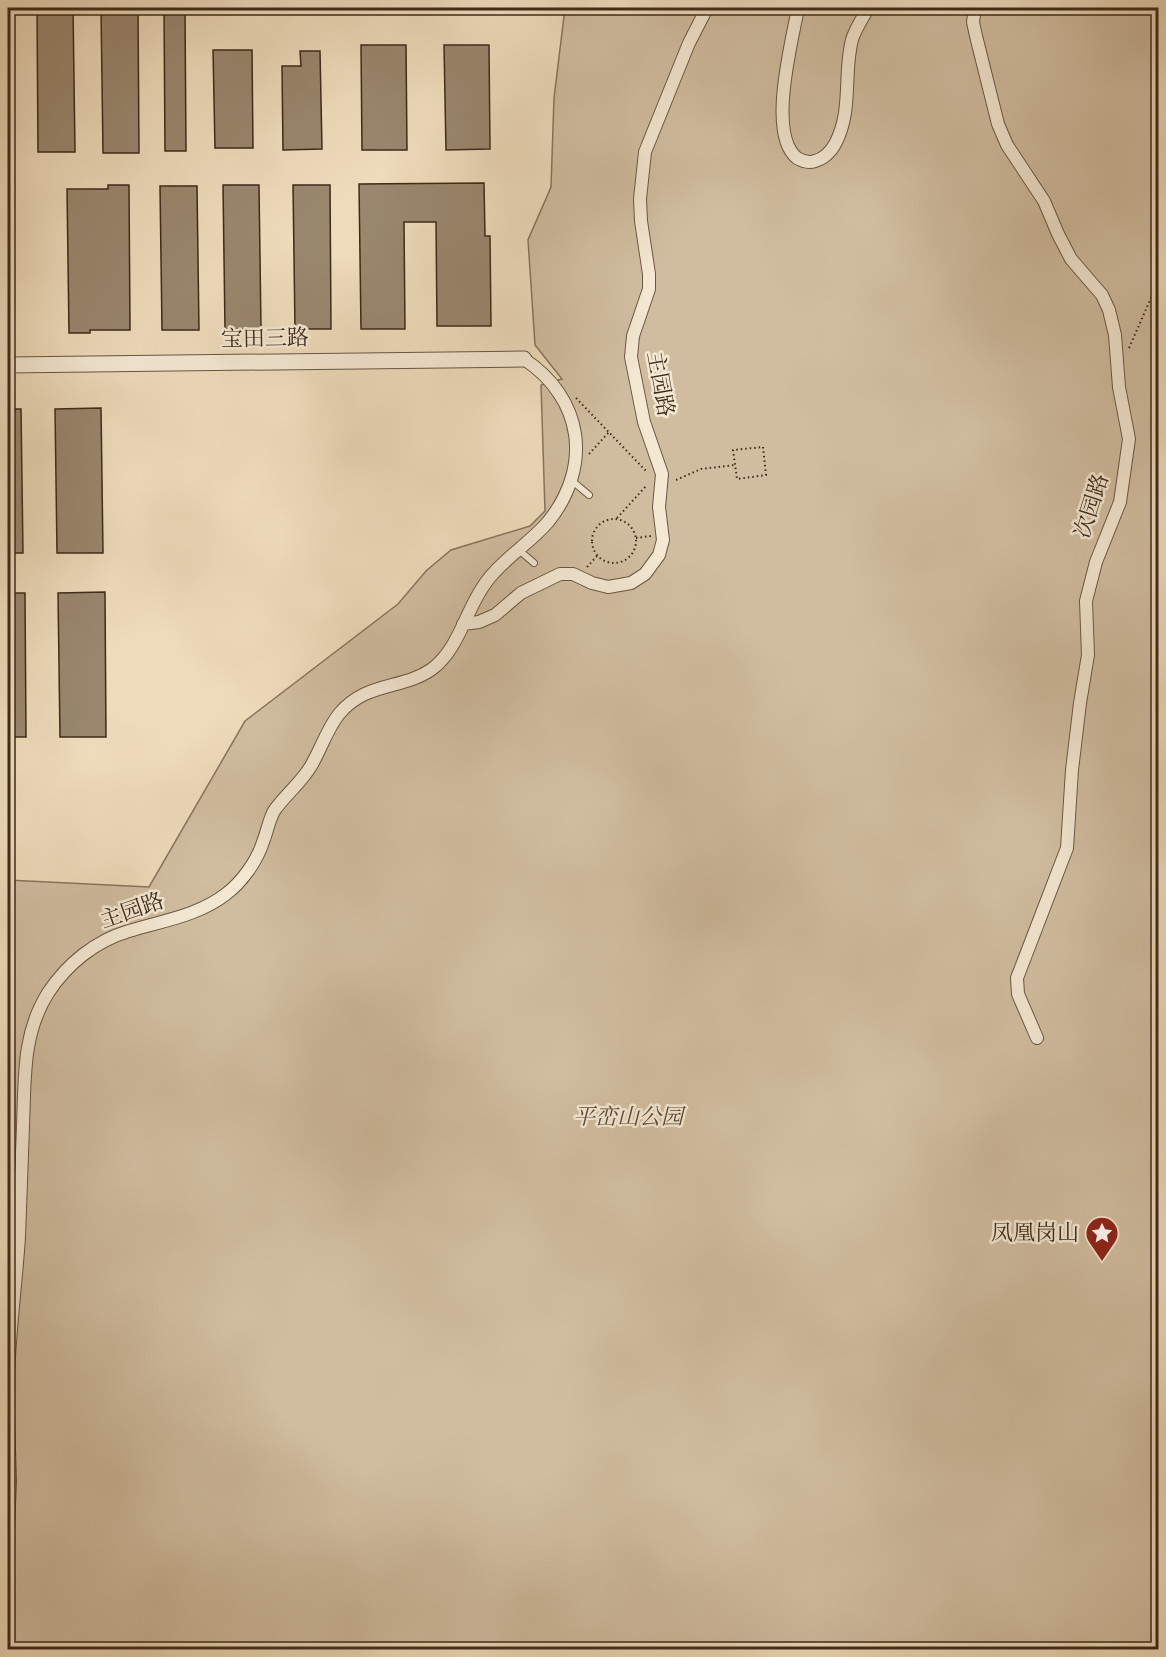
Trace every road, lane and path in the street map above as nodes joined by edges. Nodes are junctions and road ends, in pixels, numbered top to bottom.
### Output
1 (707, 8) edge
2 (798, 8) edge
3 (868, 8) edge
4 (975, 8) edge
5 (1158, 282) edge
6 (1127, 353) dead end
7 (524, 359) joint
8 (8, 365) edge
9 (577, 398) dead end
10 (609, 432) junction
11 (585, 458) dead end
12 (735, 465) junction
13 (571, 480) junction
14 (662, 486) junction
15 (589, 495) dead end
16 (616, 519) junction
17 (520, 551) junction
18 (534, 562) dead end
19 (463, 624) junction
20 (1037, 1038) dead end
21 (8, 1380) edge
22 (8, 1415) edge
23 (8, 1528) edge

1 - 14 street, 主园路
2 - 3 street
4 - 20 street, 次园路
5 - 6 path
7 - 8 street, 宝田三路
7 - 13 street, 主园路
9 - 10 path
10 - 11 path
10 - 16 path
12 - 12 path
12 - 14 path
13 - 15 lane
13 - 17 street, 主园路
14 - 19 street, 主园路
16 - 16 path
17 - 18 lane
17 - 19 street, 主园路
19 - 21 street, 主园路
22 - 23 street

